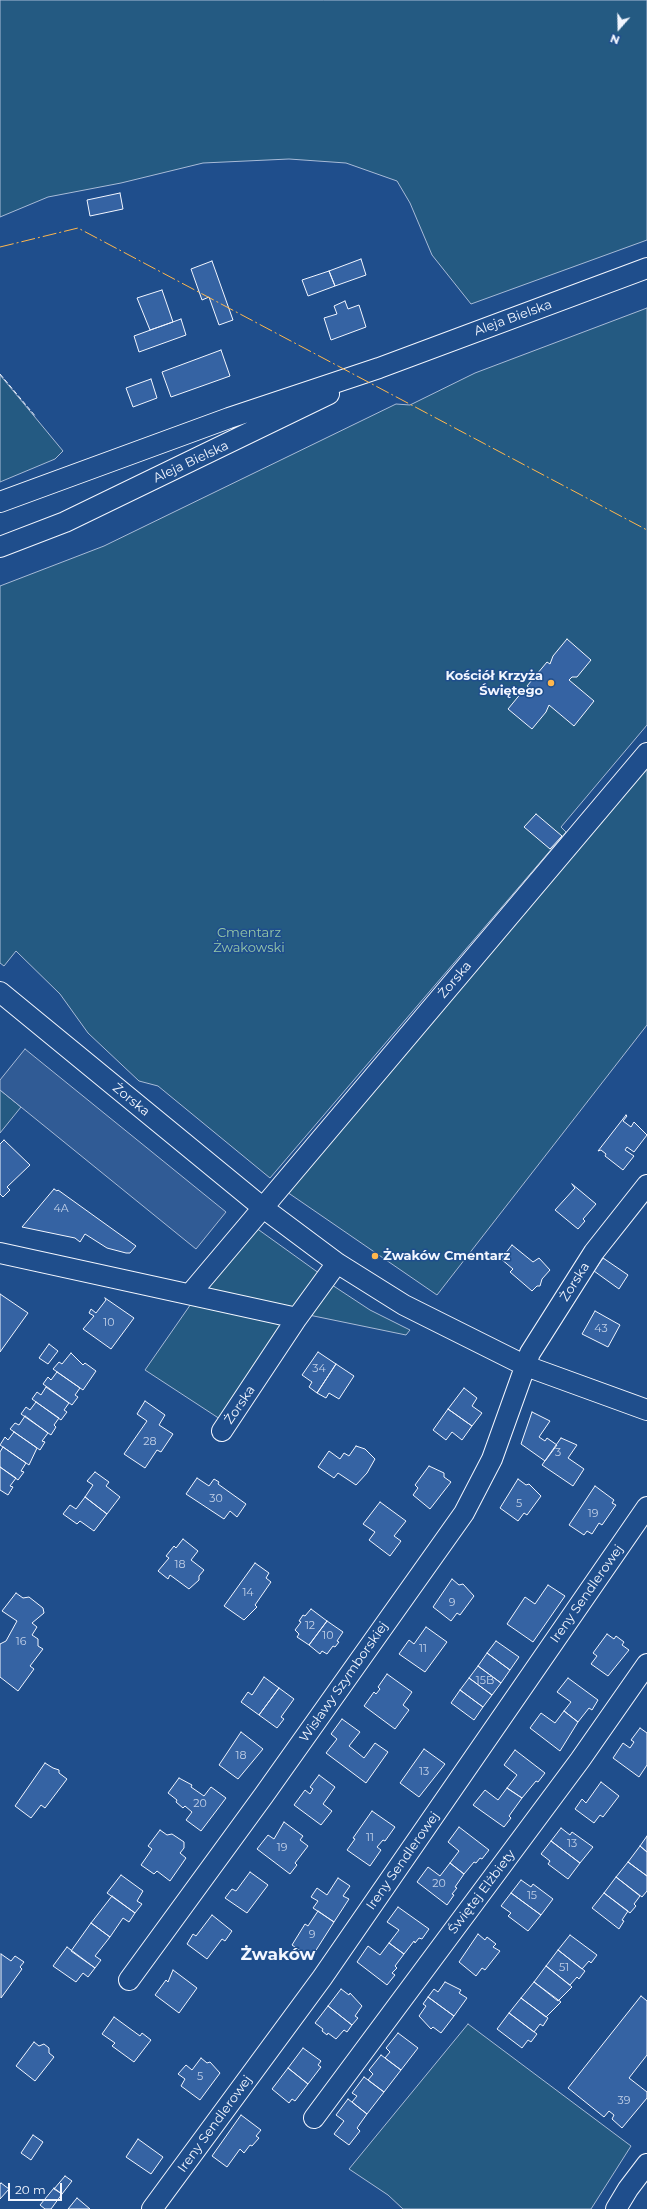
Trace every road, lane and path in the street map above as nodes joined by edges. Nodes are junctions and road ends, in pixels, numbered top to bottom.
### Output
1 (647, 268) edge
2 (379, 368) junction
3 (0, 502) edge
4 (0, 548) edge
5 (647, 753) edge
6 (0, 992) edge
7 (647, 1185) edge
8 (262, 1207) junction
9 (0, 1253) edge
10 (337, 1263) junction
11 (190, 1294) junction
12 (297, 1318) junction
13 (526, 1366) junction
14 (647, 1410) edge
15 (222, 1431) dead end
16 (647, 1507) edge
17 (647, 1664) edge
18 (129, 1980) dead end
19 (314, 2118) dead end
20 (647, 2164) edge
21 (152, 2209) edge
22 (616, 2209) edge

1 - 2 street, Aleja Bielska
2 - 3 street, Aleja Bielska
2 - 4 street, Aleja Bielska
5 - 8 street, Żorska
6 - 8 street, Żorska
7 - 13 street, Żorska
8 - 10 street, Żorska
8 - 11 street, Żorska
9 - 11 street
10 - 12 street, Żorska
10 - 13 street, Żorska
11 - 12 street
12 - 15 street, Żorska
13 - 14 street, Żorska
13 - 18 street, Wisławy Szymborskiej
16 - 21 street, Ireny Sendlerowej
17 - 19 street, Świętej Elżbiety
20 - 22 street

